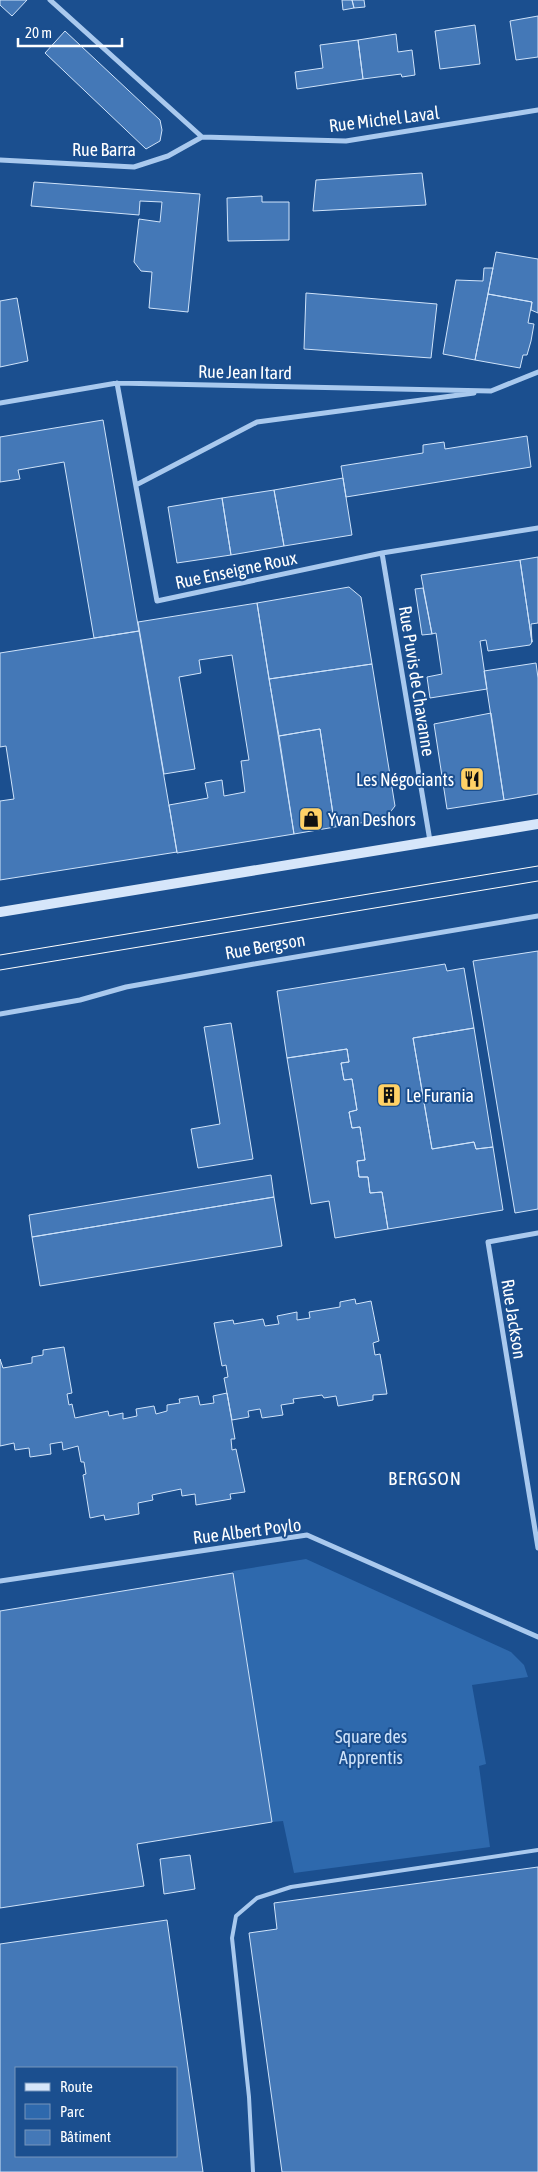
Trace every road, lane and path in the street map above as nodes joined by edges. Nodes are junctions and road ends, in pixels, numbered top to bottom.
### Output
1 (50, 0) edge
2 (538, 110) edge
3 (202, 137) junction
4 (0, 160) edge
5 (538, 372) edge
6 (117, 383) junction
7 (491, 391) junction
8 (0, 403) edge
9 (136, 485) junction
10 (538, 528) edge
11 (382, 553) junction
12 (538, 824) edge
13 (430, 842) junction
14 (0, 912) edge
15 (538, 916) edge
16 (0, 1014) edge
17 (538, 1233) edge
18 (538, 1548) edge
19 (0, 1581) edge
20 (538, 1637) edge
21 (538, 1850) edge
22 (253, 2172) edge

1 - 3 street
2 - 3 street, Rue Michel Laval
3 - 4 street, Rue Barra
5 - 7 street, Rue Jean Itard
6 - 7 street, Rue Jean Itard
6 - 8 street, Rue Jean Itard
6 - 9 street, Rue Enseigne Roux
7 - 9 street, Rue Jean Itard
9 - 11 street, Rue Enseigne Roux
10 - 11 street, Rue Enseigne Roux
11 - 13 street, Rue Puvis de Chavanne
12 - 13 main road
13 - 14 main road
15 - 16 street, Rue Bergson
17 - 18 street, Rue Jackson
19 - 20 street, Rue Albert Poylo
21 - 22 lane

